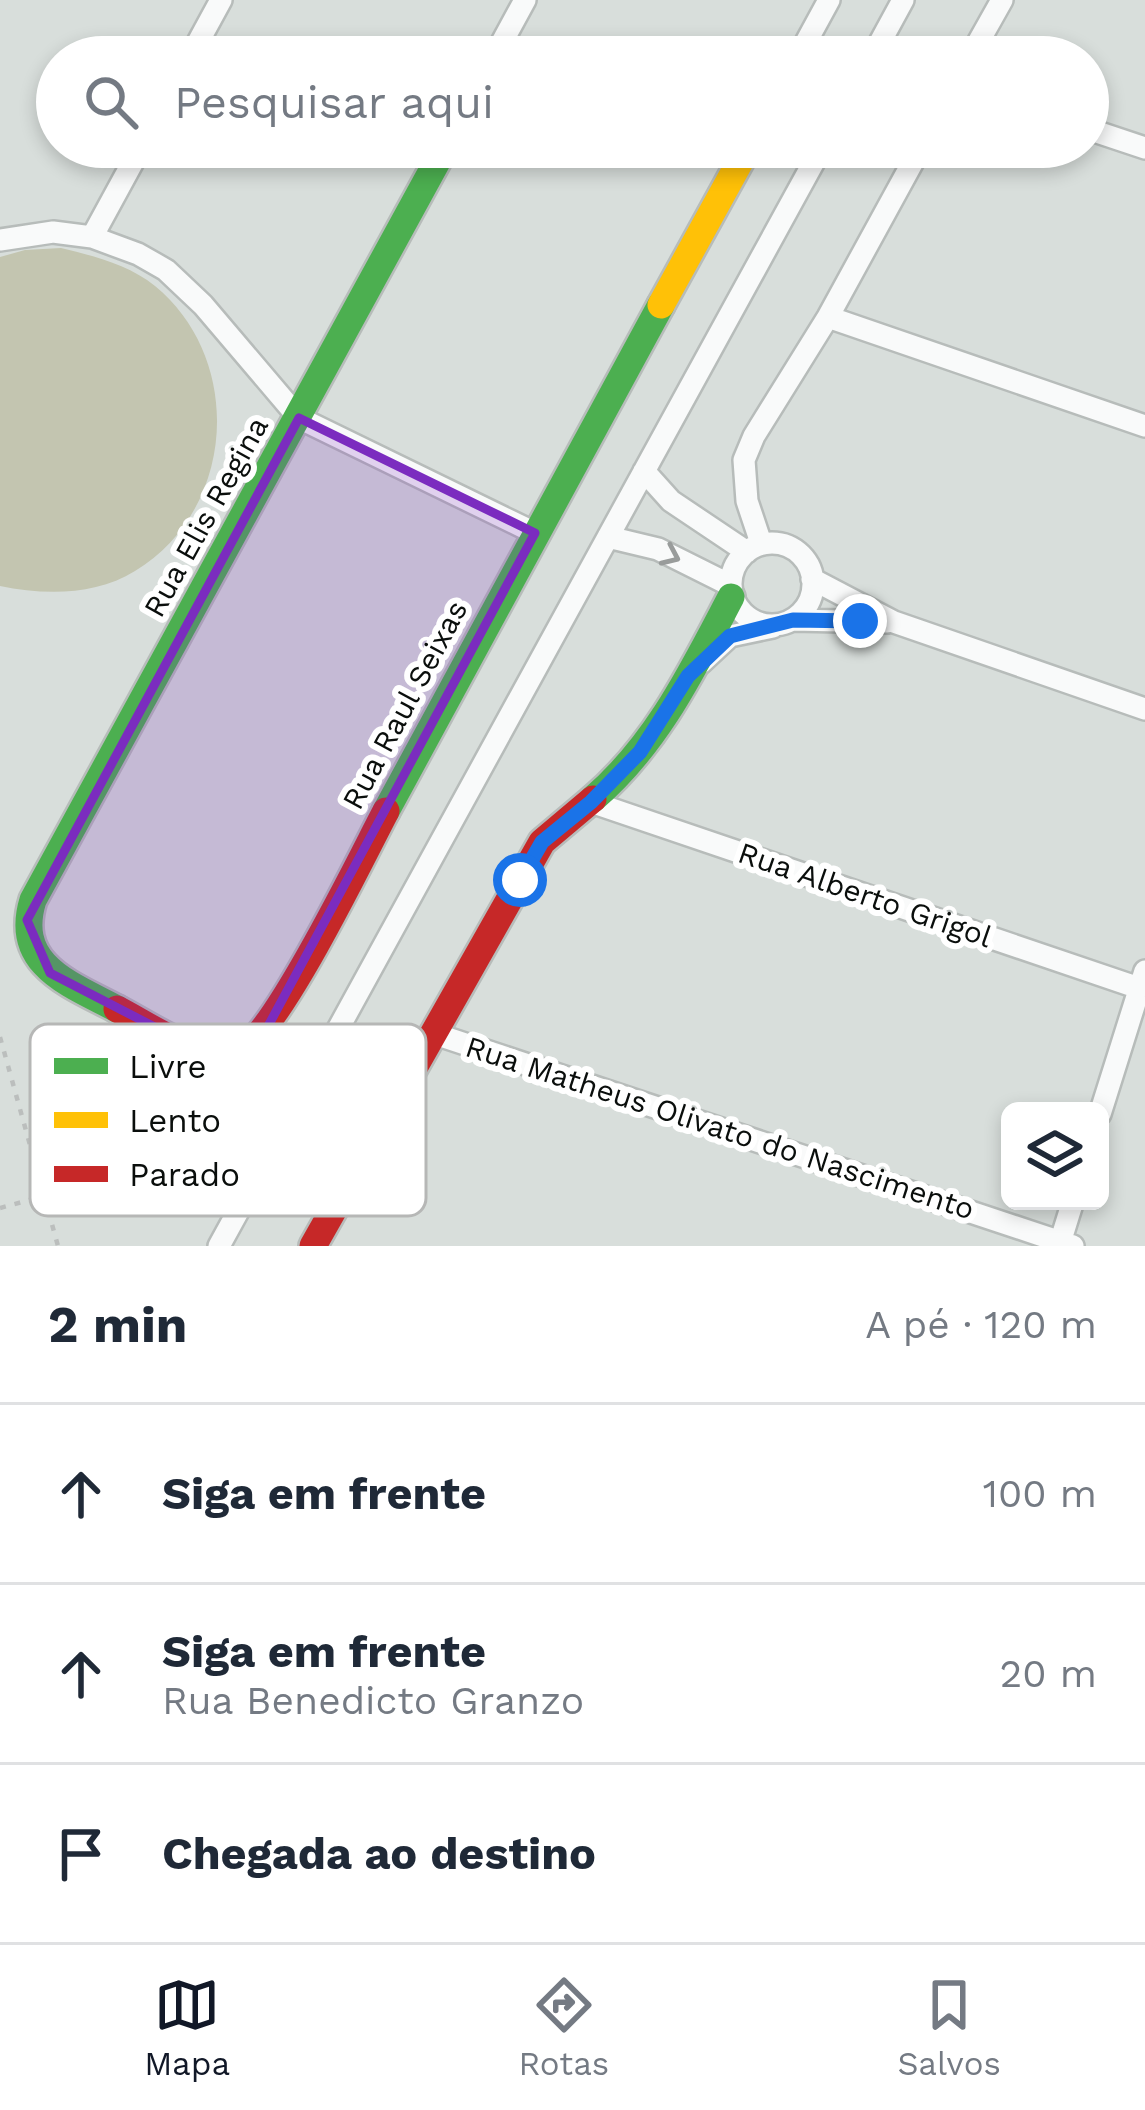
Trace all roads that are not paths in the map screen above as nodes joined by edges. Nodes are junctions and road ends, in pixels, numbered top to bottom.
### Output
1 (221, 0) edge
2 (525, 0) edge
3 (829, 0) edge
4 (904, 0) edge
5 (1002, 0) edge
6 (201, 36) edge
7 (505, 36) edge
8 (809, 36) edge
9 (884, 36) edge
10 (982, 36) edge
11 (1109, 136) edge
12 (1145, 148) edge
13 (130, 168) edge
14 (435, 168) edge
15 (736, 168) edge
16 (810, 168) edge
17 (910, 168) edge
18 (92, 237) junction
19 (0, 239) edge
20 (828, 317) junction
21 (298, 418) junction
22 (1145, 425) edge
23 (644, 471) junction
24 (535, 533) junction
25 (608, 538) junction
26 (754, 548) junction
27 (812, 579) junction
28 (731, 591) junction
29 (894, 622) junction
30 (786, 623) junction
31 (688, 676) junction
32 (1145, 710) edge
33 (591, 802) junction
34 (28, 920) joint
35 (1142, 980) edge
36 (145, 1024) edge
37 (268, 1024) edge
38 (341, 1024) edge
39 (435, 1034) junction
40 (426, 1050) edge
41 (1104, 1102) edge
42 (1071, 1210) edge
43 (235, 1216) edge
44 (330, 1216) edge
45 (1064, 1244) edge
46 (219, 1246) edge
47 (313, 1246) edge

1 - 6 street
2 - 7 street
3 - 8 street
4 - 9 street
5 - 10 street
11 - 12 street
13 - 18 street
14 - 21 street, Rua Elis Regina
15 - 24 street, Rua Raul Seixas
16 - 23 street
17 - 20 street
18 - 19 street
18 - 21 street
20 - 22 street
20 - 26 street
21 - 24 street
21 - 34 street, Rua Elis Regina
23 - 25 street
23 - 26 street
24 - 37 street, Rua Raul Seixas
25 -> 28 street
25 - 38 street
26 - 27 street
26 - 28 street
27 - 29 street
27 - 30 street
28 - 30 street
28 - 31 street
29 - 30 street
29 - 32 street
30 - 31 street
31 - 33 street
33 - 35 street, Rua Alberto Grigol
33 - 39 street
34 - 36 street, Rua Raul Seixas
35 - 41 street
39 - 40 street
39 - 45 street, Rua Matheus Olivato do Nascimento
42 - 45 street
43 - 46 street
44 - 47 street

